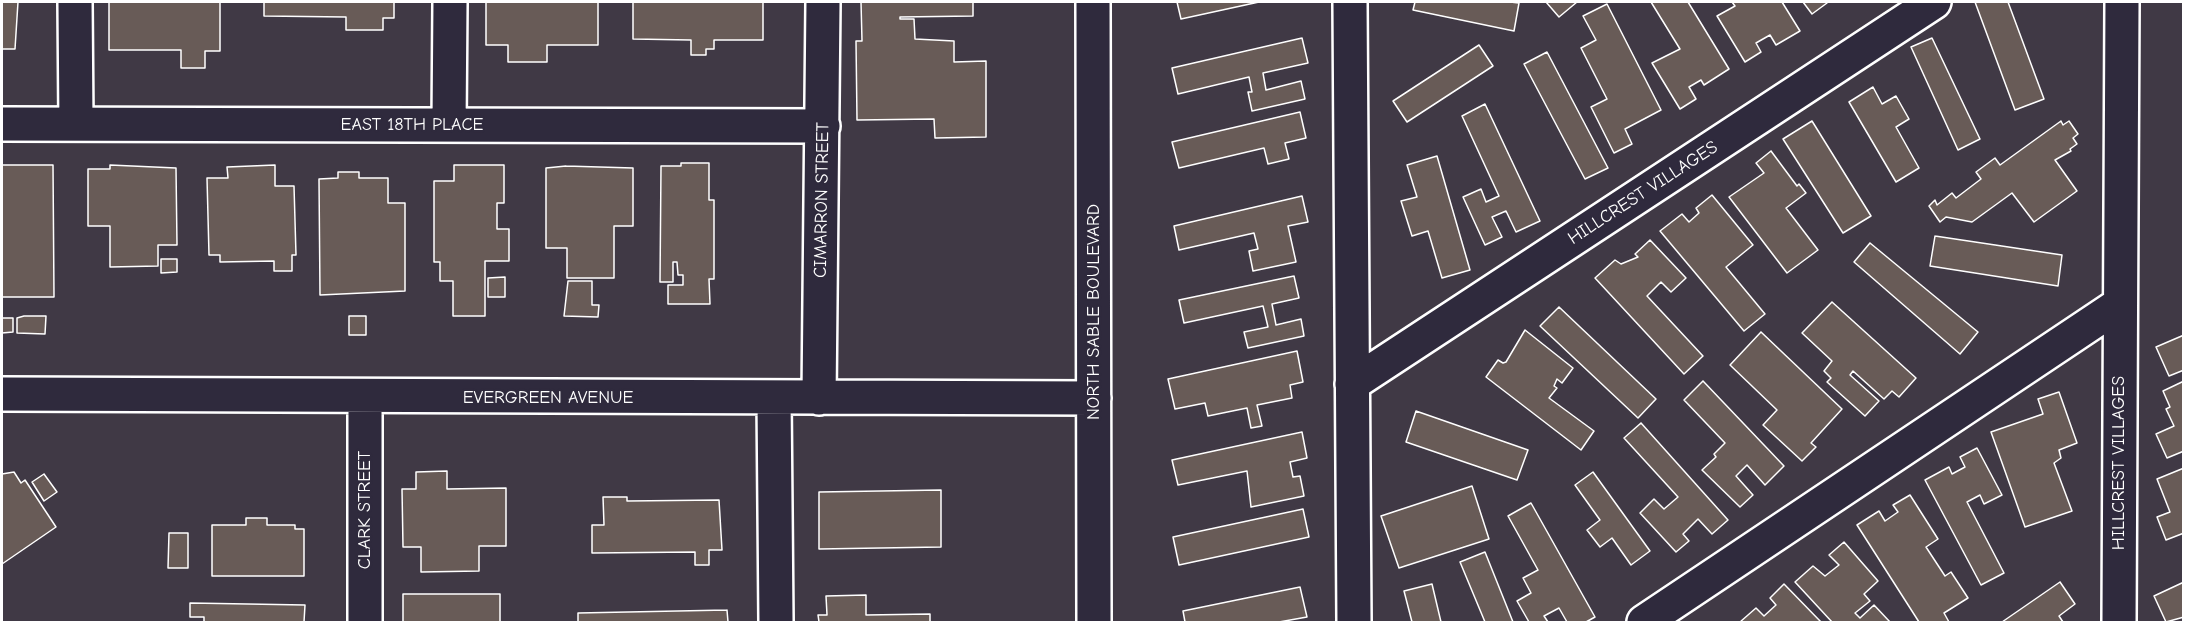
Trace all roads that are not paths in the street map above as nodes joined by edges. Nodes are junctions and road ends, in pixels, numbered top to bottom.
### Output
1 (75, 2) edge
2 (450, 2) edge
3 (823, 2) edge
4 (1093, 2) edge
5 (1350, 2) edge
6 (1934, 2) edge
7 (2122, 2) edge
8 (2, 124) edge
9 (76, 124) junction
10 (449, 125) junction
11 (823, 126) junction
12 (2120, 304) junction
13 (1352, 384) junction
14 (2, 394) edge
15 (365, 398) junction
16 (774, 398) junction
17 (819, 398) junction
18 (1094, 398) junction
19 (365, 622) edge
20 (776, 622) edge
21 (1094, 622) edge
22 (1354, 622) edge
23 (1644, 622) edge
24 (2118, 622) edge

1 - 9 street
2 - 10 street
3 - 11 street, CIMARRON STREET
4 - 18 street, NORTH SABLE BOULEVARD
5 - 13 street
6 - 13 street, HILLCREST VILLAGES
7 - 12 street, HILLCREST VILLAGES
8 - 9 street, EAST 18TH PLACE
9 - 10 street, EAST 18TH PLACE
10 - 11 street, EAST 18TH PLACE
11 - 17 street, CIMARRON STREET
12 - 23 street
12 - 24 street, HILLCREST VILLAGES
13 - 22 street
14 - 15 street, EVERGREEN AVENUE
15 - 16 street, EVERGREEN AVENUE
15 - 19 street, CLARK STREET
16 - 17 street, EVERGREEN AVENUE
16 - 20 street
17 - 18 street, EVERGREEN AVENUE
18 - 21 street, NORTH SABLE BOULEVARD

